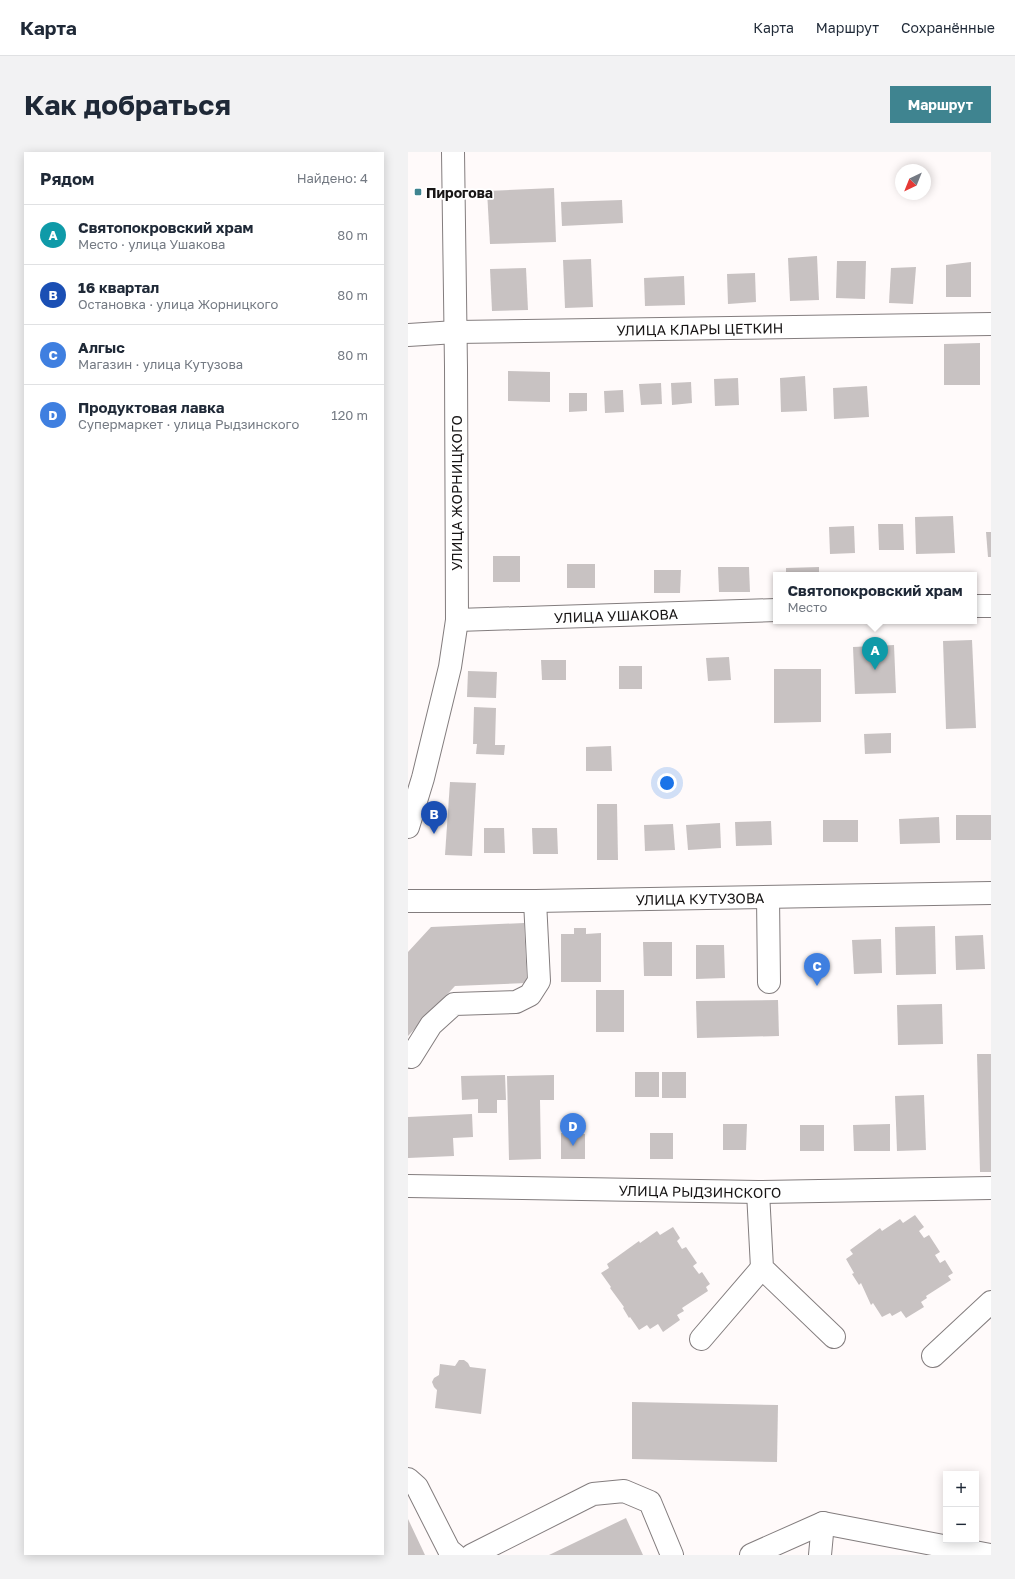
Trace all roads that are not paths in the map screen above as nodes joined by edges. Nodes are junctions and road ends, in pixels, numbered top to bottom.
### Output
1 (453, 152) edge
2 (991, 324) edge
3 (456, 332) junction
4 (408, 335) edge
5 (977, 606) edge
6 (991, 606) edge
7 (773, 610) edge
8 (457, 620) junction
9 (408, 827) edge
10 (991, 893) edge
11 (768, 897) junction
12 (408, 901) edge
13 (535, 901) junction
14 (769, 982) dead end
15 (411, 1057) dead end
16 (408, 1186) edge
17 (991, 1188) edge
18 (758, 1192) junction
19 (762, 1268) junction
20 (991, 1302) edge
21 (834, 1337) dead end
22 (701, 1339) dead end
23 (933, 1356) dead end
24 (408, 1479) edge
25 (823, 1524) junction
26 (455, 1555) edge
27 (472, 1555) edge
28 (672, 1555) edge
29 (751, 1555) edge
30 (820, 1555) edge
31 (990, 1555) edge

1 - 3 street, УЛИЦА ЖОРНИЦКОГО
2 - 3 street, УЛИЦА КЛАРЫ ЦЕТКИН
3 - 4 street, УЛИЦА КЛАРЫ ЦЕТКИН
3 - 8 street, УЛИЦА ЖОРНИЦКОГО
5 - 6 street
7 - 8 street, УЛИЦА УШАКОВА
8 - 9 street, УЛИЦА ЖОРНИЦКОГО
10 - 11 street, УЛИЦА КУТУЗОВА
11 - 13 street, УЛИЦА КУТУЗОВА
11 - 14 street
12 - 13 street, УЛИЦА КУТУЗОВА
13 - 15 street
16 - 18 street, УЛИЦА РЫДЗИНСКОГО
17 - 18 street, УЛИЦА РЫДЗИНСКОГО
18 - 19 street
19 - 21 street
19 - 22 street
20 - 23 street
24 - 26 street
25 - 29 street
25 - 30 street
25 - 31 street
27 - 28 street

